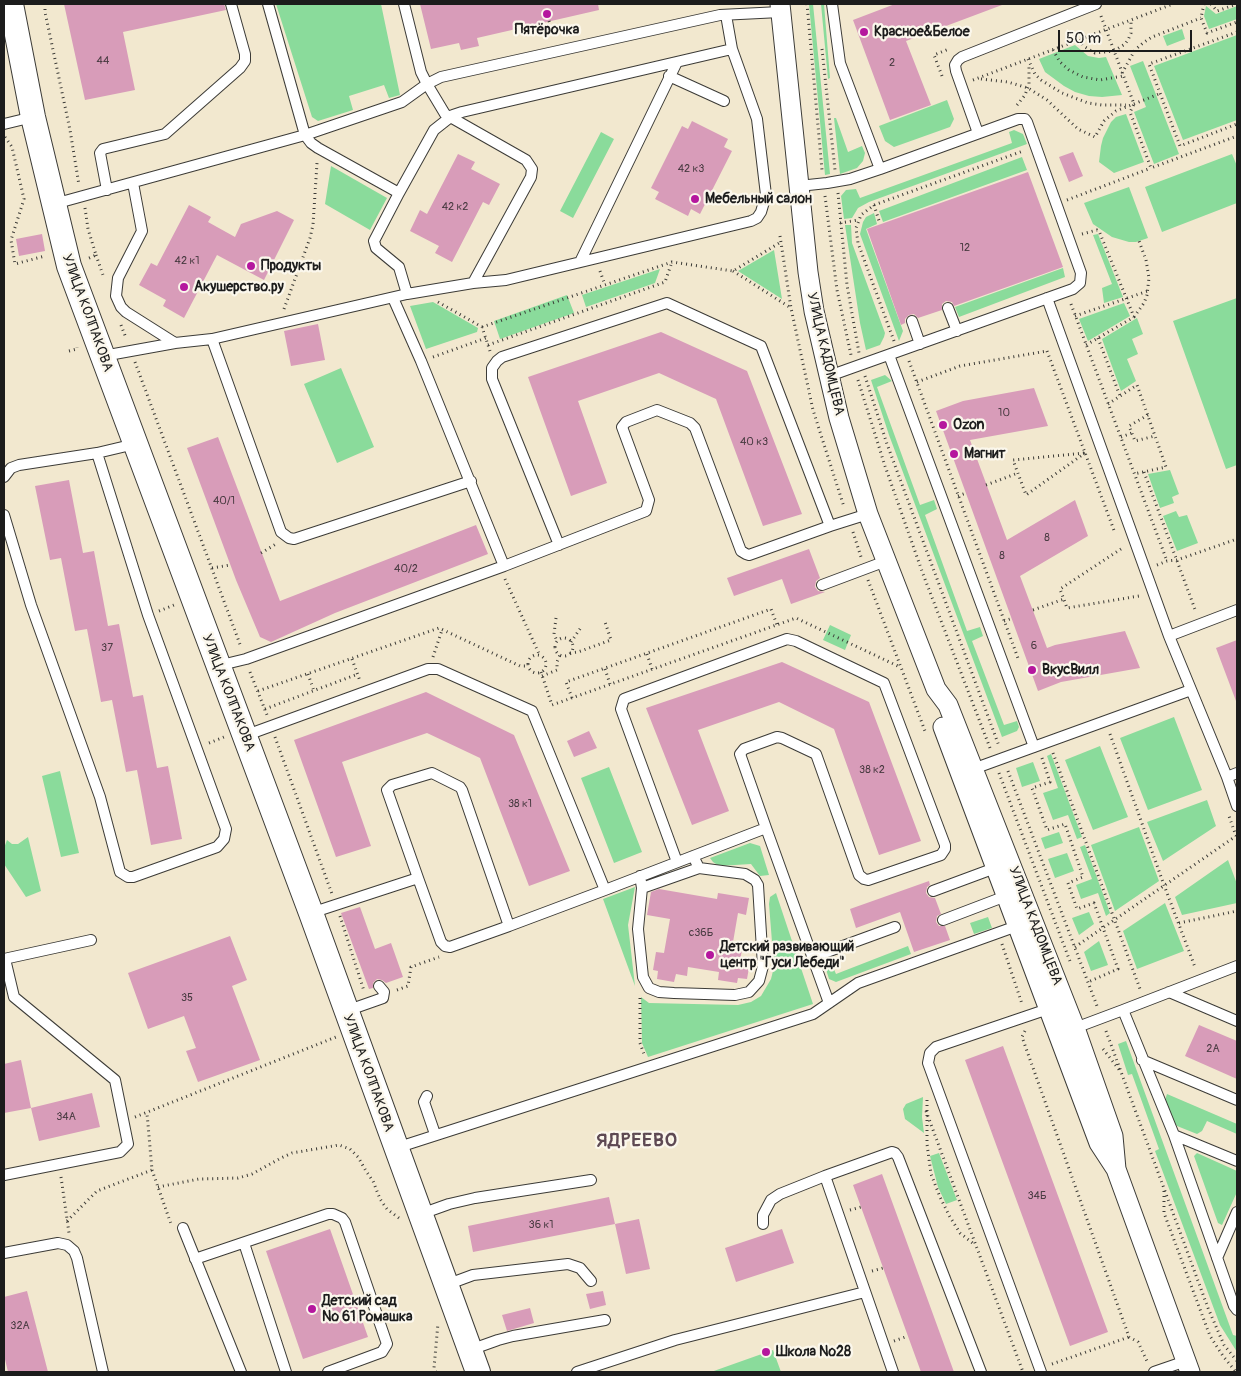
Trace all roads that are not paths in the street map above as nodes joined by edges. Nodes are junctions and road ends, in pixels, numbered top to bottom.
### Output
1 (10, 4) edge
2 (231, 4) edge
3 (268, 4) edge
4 (404, 4) edge
5 (718, 4) edge
6 (832, 4) edge
7 (780, 8) edge
8 (1098, 8) edge
9 (723, 15) junction
10 (732, 49) junction
11 (676, 62) junction
12 (669, 76) junction
13 (427, 84) junction
14 (724, 101) dead end
15 (33, 117) junction
16 (450, 117) junction
17 (4, 124) edge
18 (978, 133) junction
19 (305, 135) junction
20 (880, 169) junction
21 (133, 183) junction
22 (798, 186) junction
23 (108, 190) junction
24 (399, 193) junction
25 (53, 205) junction
26 (580, 262) junction
27 (473, 283) junction
28 (407, 294) junction
29 (393, 298) junction
30 (1047, 298) junction
31 (948, 308) dead end
32 (912, 321) dead end
33 (956, 331) junction
34 (212, 339) junction
35 (175, 343) junction
36 (920, 344) junction
37 (897, 352) junction
38 (102, 356) junction
39 (829, 376) junction
40 (135, 444) junction
41 (97, 453) junction
42 (4, 477) edge
43 (471, 481) junction
44 (868, 514) junction
45 (4, 516) edge
46 (830, 526) junction
47 (559, 545) junction
48 (886, 560) junction
49 (502, 566) junction
50 (822, 586) dead end
51 (1237, 610) edge
52 (1168, 636) junction
53 (217, 666) junction
54 (936, 689) junction
55 (1191, 690) junction
56 (237, 735) junction
57 (1034, 747) junction
58 (973, 769) junction
59 (1237, 773) edge
60 (1227, 777) junction
61 (1237, 806) edge
62 (766, 828) junction
63 (694, 856) junction
64 (677, 862) junction
65 (699, 868) junction
66 (996, 868) junction
67 (640, 876) junction
68 (418, 878) junction
69 (642, 888) junction
70 (605, 890) junction
71 (933, 891) dead end
72 (1006, 896) junction
73 (311, 913) junction
74 (943, 920) dead end
75 (509, 926) junction
76 (1017, 926) junction
77 (895, 927) dead end
78 (91, 940) dead end
79 (812, 957) junction
80 (4, 959) edge
81 (1237, 966) edge
82 (382, 990) road end
83 (1170, 992) junction
84 (830, 1003) junction
85 (1048, 1009) junction
86 (1123, 1010) junction
87 (349, 1020) junction
88 (1237, 1021) edge
89 (1075, 1028) junction
90 (1142, 1060) junction
91 (427, 1096) dead end
92 (1237, 1100) edge
93 (435, 1134) junction
94 (1174, 1134) junction
95 (396, 1148) junction
96 (1237, 1161) edge
97 (1116, 1169) junction
98 (4, 1175) edge
99 (825, 1176) junction
100 (591, 1180) dead end
101 (1237, 1212) edge
102 (412, 1218) junction
103 (763, 1224) dead end
104 (183, 1228) road end
105 (244, 1243) junction
106 (4, 1253) edge
107 (1217, 1258) junction
108 (195, 1259) junction
109 (591, 1281) dead end
110 (446, 1286) junction
111 (866, 1292) junction
112 (1237, 1310) edge
113 (605, 1320) dead end
114 (470, 1350) junction
115 (1188, 1367) edge
116 (1152, 1368) edge
117 (1040, 1370) edge
118 (103, 1372) edge
119 (241, 1372) edge
120 (286, 1372) edge
121 (328, 1372) edge
122 (478, 1372) edge
123 (577, 1372) edge
124 (894, 1372) edge
125 (982, 1372) edge

1 - 15 street, УЛИЦА КОЛПАКОВА
2 - 23 lane
3 - 19 lane
4 - 13 lane
5 - 9 lane
6 - 20 lane
7 - 9 lane
7 - 22 street, УЛИЦА КАДОМЦЕВА
8 - 18 lane
9 - 10 lane
9 - 13 lane
10 - 11 lane
10 - 26 lane
11 - 12 lane
11 - 16 lane
12 - 14 lane
12 - 26 lane
13 - 16 lane
13 - 19 lane
15 - 17 lane
15 - 25 street, УЛИЦА КОЛПАКОВА
16 - 24 lane
16 - 27 lane
18 - 20 lane
18 - 30 lane
19 - 21 lane
19 - 24 lane
20 - 22 lane
21 - 23 lane
21 - 35 lane
22 - 39 street, УЛИЦА КАДОМЦЕВА
23 - 25 lane
24 - 28 lane
25 - 38 street, УЛИЦА КОЛПАКОВА
26 - 27 lane
27 - 28 lane
28 - 29 lane
29 - 34 lane
29 - 43 lane
30 - 33 lane
30 - 52 lane
31 - 33 lane
32 - 36 lane
33 - 36 lane
34 - 35 lane
34 - 43 lane
35 - 38 lane
36 - 37 lane
37 - 39 lane
37 - 57 lane
38 - 40 street, УЛИЦА КОЛПАКОВА
39 - 44 street, УЛИЦА КАДОМЦЕВА
40 - 41 lane
40 - 53 street, УЛИЦА КОЛПАКОВА
41 - 42 lane
41 - 45 lane
43 - 49 lane
44 - 46 lane
44 - 48 street, УЛИЦА КАДОМЦЕВА
46 - 47 lane
46 - 47 lane
47 - 49 lane
48 - 50 lane
48 - 54 street, УЛИЦА КАДОМЦЕВА
49 - 53 lane
51 - 52 lane
52 - 55 lane
53 - 56 street, УЛИЦА КОЛПАКОВА
54 - 58 street, УЛИЦА КАДОМЦЕВА
54 - 66 street, УЛИЦА КАДОМЦЕВА
55 - 57 lane
55 - 60 lane
56 - 70 lane
56 - 73 street, УЛИЦА КОЛПАКОВА
57 - 58 lane
58 - 89 street, УЛИЦА КАДОМЦЕВА
59 - 60 lane
60 - 61 lane
62 - 63 lane
62 - 64 lane
62 - 79 lane
63 - 64 lane
63 - 65 lane
64 - 67 lane
65 - 69 lane
65 - 69 lane
66 - 71 lane
66 - 72 street, УЛИЦА КАДОМЦЕВА
67 - 69 lane
67 - 70 lane
68 - 73 lane
68 - 75 lane
68 - 75 lane
70 - 75 lane
72 - 74 lane
72 - 76 street, УЛИЦА КАДОМЦЕВА
73 - 87 street, УЛИЦА КОЛПАКОВА
76 - 84 lane
76 - 85 street, УЛИЦА КАДОМЦЕВА
77 - 79 lane
78 - 80 lane
79 - 84 lane
80 - 98 lane
81 - 83 lane
82 - 87 lane
83 - 86 lane
83 - 88 lane
84 - 93 lane
85 - 97 street, УЛИЦА КАДОМЦЕВА
85 - 117 lane
86 - 89 lane
86 - 90 lane
87 - 95 street, УЛИЦА КОЛПАКОВА
89 - 97 street, УЛИЦА КАДОМЦЕВА
90 - 92 lane
90 - 94 lane
91 - 93 lane
93 - 95 lane
94 - 96 lane
94 - 107 lane
95 - 102 street, УЛИЦА КОЛПАКОВА
97 - 115 street, УЛИЦА КАДОМЦЕВА
99 - 103 lane
99 - 111 lane
99 - 125 lane
100 - 102 lane
101 - 107 lane
102 - 110 street, УЛИЦА КОЛПАКОВА
104 - 108 lane
105 - 108 lane
105 - 120 lane
105 - 121 lane
106 - 118 lane
107 - 112 lane
108 - 119 lane
109 - 110 lane
110 - 114 street, УЛИЦА КОЛПАКОВА
111 - 123 lane
111 - 124 lane
113 - 114 lane
114 - 122 street, УЛИЦА КОЛПАКОВА
115 - 116 lane

